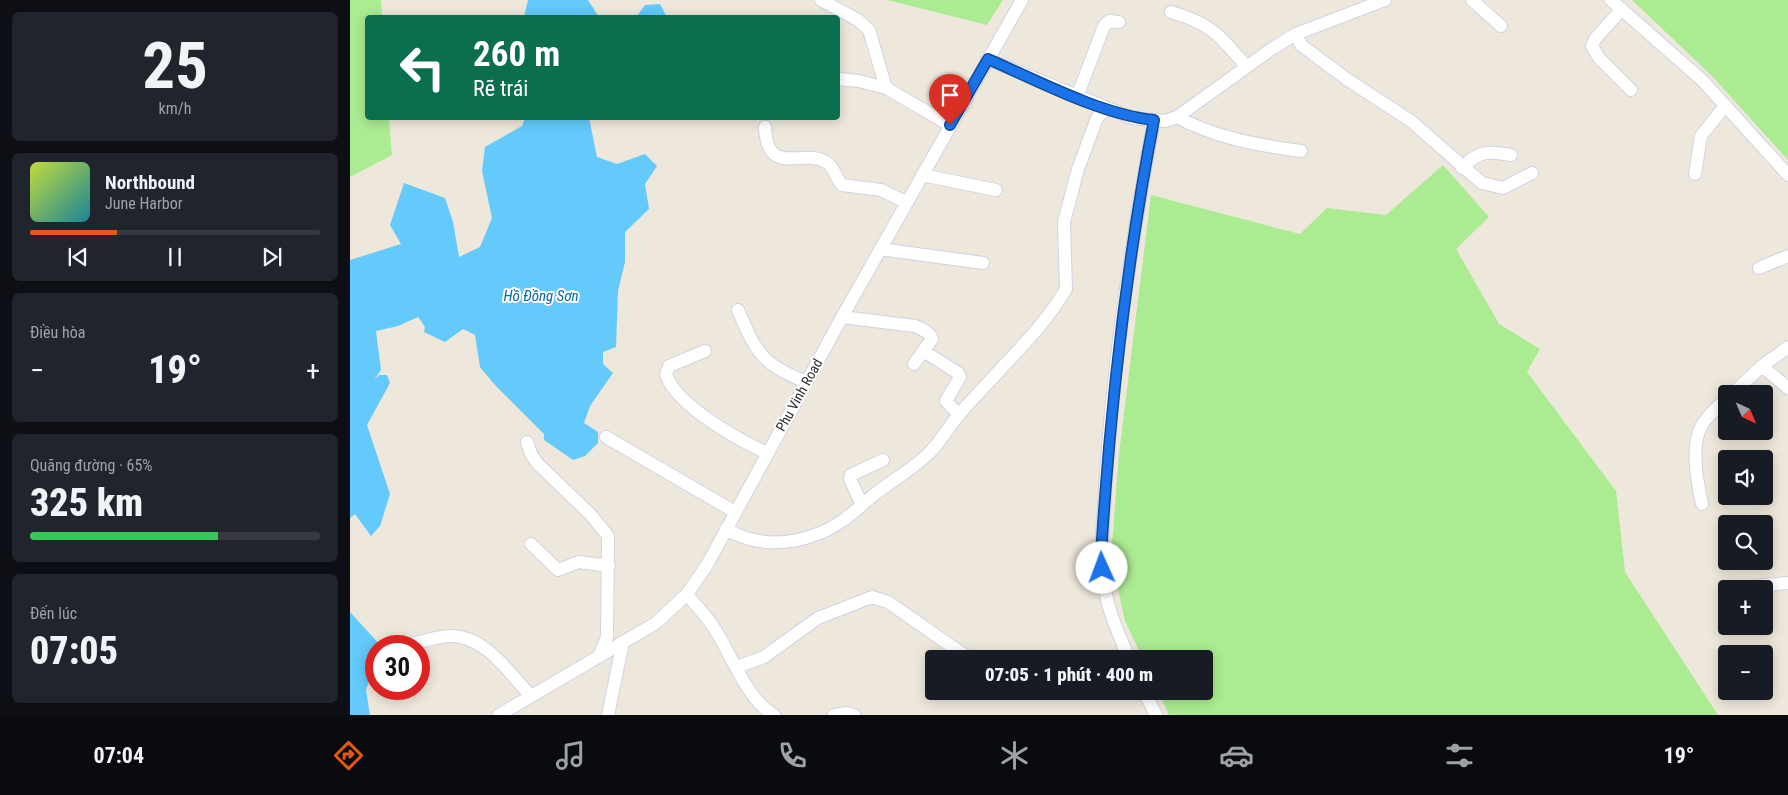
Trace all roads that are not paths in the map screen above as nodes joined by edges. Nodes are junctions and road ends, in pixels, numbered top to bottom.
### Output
1 (821, 0) edge
2 (1022, 0) edge
3 (1385, 0) edge
4 (1472, 0) edge
5 (1611, 0) edge
6 (1622, 9) junction
7 (1171, 12) dead end
8 (1119, 22) dead end
9 (1501, 26) dead end
10 (1296, 34) junction
11 (988, 59) junction
12 (1246, 66) junction
13 (840, 80) edge
14 (886, 88) junction
15 (1631, 90) dead end
16 (1077, 97) junction
17 (1725, 106) junction
18 (1106, 109) junction
19 (1177, 117) junction
20 (1154, 120) junction
21 (950, 125) junction
22 (765, 127) dead end
23 (1301, 151) dead end
24 (1511, 155) dead end
25 (1462, 168) junction
26 (1532, 174) dead end
27 (1695, 174) dead end
28 (922, 175) junction
29 (1788, 175) edge
30 (996, 190) dead end
31 (906, 202) junction
32 (880, 249) junction
33 (1788, 256) edge
34 (984, 263) dead end
35 (1759, 268) dead end
36 (738, 310) dead end
37 (842, 317) junction
38 (1788, 347) edge
39 (705, 351) dead end
40 (925, 352) junction
41 (914, 364) dead end
42 (1762, 366) junction
43 (806, 382) junction
44 (1742, 385) edge
45 (1788, 388) edge
46 (1718, 407) edge
47 (959, 415) junction
48 (606, 437) dead end
49 (527, 442) dead end
50 (767, 453) junction
51 (883, 460) dead end
52 (1702, 504) dead end
53 (862, 505) junction
54 (735, 512) junction
55 (726, 529) junction
56 (532, 544) dead end
57 (609, 566) junction
58 (1788, 583) edge
59 (1773, 584) edge
60 (687, 594) junction
61 (430, 640) edge
62 (623, 642) junction
63 (957, 650) edge
64 (1126, 650) edge
65 (600, 654) junction
66 (737, 667) junction
67 (531, 696) junction
68 (1148, 700) edge
69 (498, 715) edge
70 (608, 715) edge
71 (774, 715) edge
72 (834, 715) edge
73 (854, 715) edge
74 (1156, 715) edge

1 - 14 street
2 - 11 street, Phu Vinh Road
3 - 10 street
4 - 9 street
5 - 6 street
6 - 15 street
6 - 17 street
7 - 12 street
8 - 16 street
10 - 12 street
10 - 25 street
11 - 16 street
11 - 21 street, Phu Vinh Road
12 - 19 street
13 - 14 street
14 - 21 street
16 - 18 street
17 - 27 street
17 - 29 street
18 - 20 street
18 - 47 street
19 - 20 street
19 - 23 street
20 - 64 street
21 - 28 street, Phu Vinh Road
22 - 31 street
24 - 25 street
25 - 26 street
28 - 30 street
28 - 31 street, Phu Vinh Road
31 - 32 street, Phu Vinh Road
32 - 34 street
32 - 37 street, Phu Vinh Road
33 - 35 street
36 - 43 street
37 - 40 street
37 - 43 street, Phu Vinh Road
38 - 42 street
39 - 50 street
40 - 41 street
40 - 47 street
42 - 44 street
42 - 45 street
43 - 50 street, Phu Vinh Road
46 - 52 street
47 - 53 street
48 - 54 street
49 - 57 street
50 - 54 street, Phu Vinh Road
51 - 53 street
53 - 55 street
54 - 55 street, Phu Vinh Road
55 - 60 street, Phu Vinh Road
56 - 57 street
57 - 65 street
58 - 59 street
60 - 62 street, Phu Vinh Road
60 - 66 street
61 - 67 street
62 - 65 street, Phu Vinh Road
62 - 70 street
63 - 66 street
65 - 67 street, Phu Vinh Road
66 - 71 street
67 - 69 street, Phu Vinh Road
68 - 74 street
72 - 73 street

